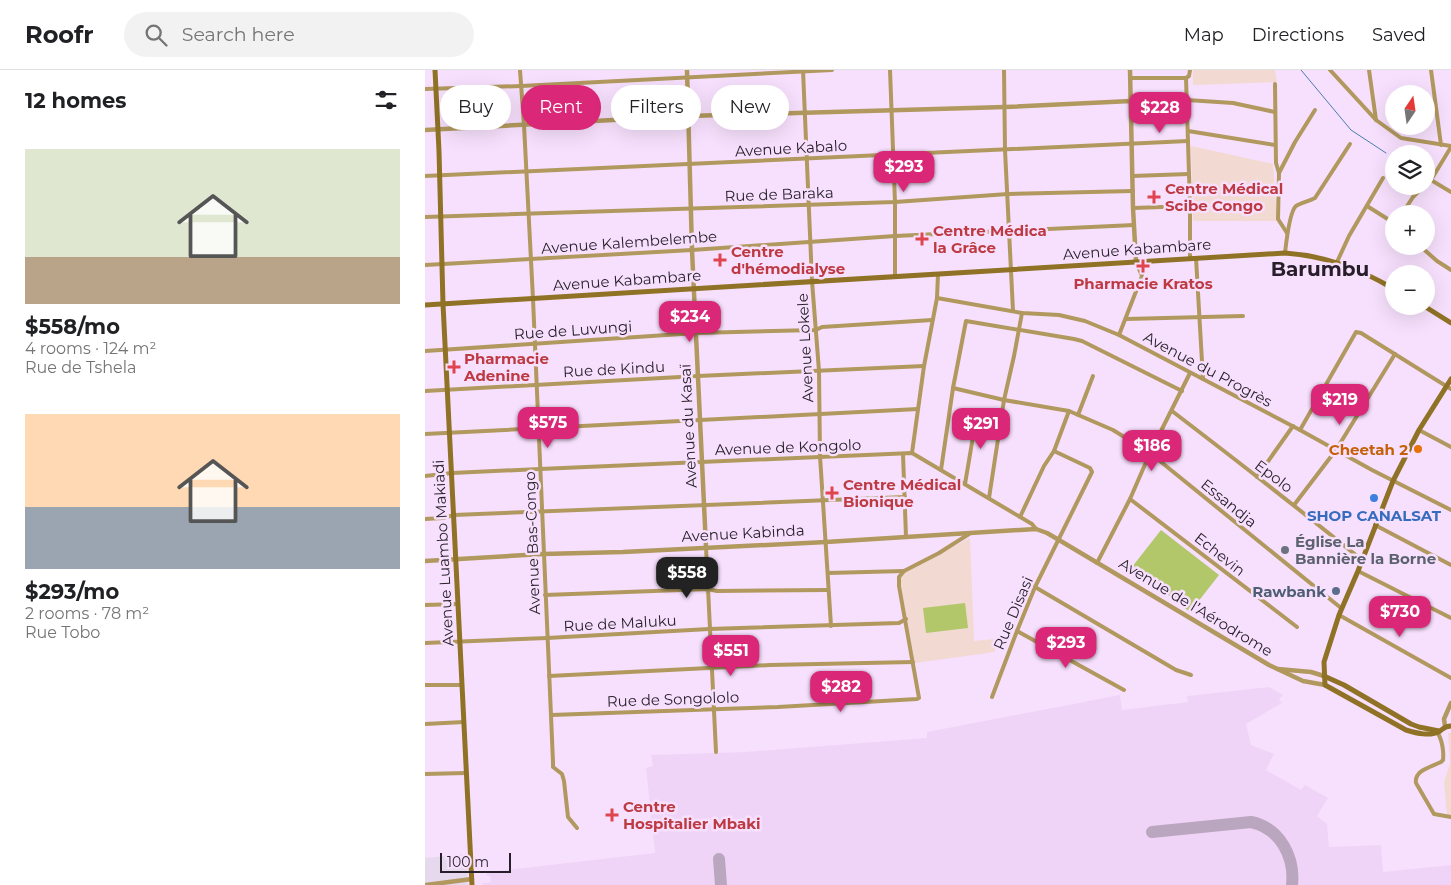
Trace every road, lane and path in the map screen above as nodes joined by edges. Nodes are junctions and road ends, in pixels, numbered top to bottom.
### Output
1 (435, 70) edge
2 (520, 70) edge
3 (687, 70) edge
4 (832, 70) edge
5 (890, 70) edge
6 (1004, 70) edge
7 (1130, 70) edge
8 (1191, 70) edge
9 (1331, 70) edge
10 (1369, 70) edge
11 (1431, 70) edge
12 (803, 71) edge
13 (687, 78) junction
14 (1131, 78) junction
15 (1186, 78) junction
16 (1275, 84) dead end
17 (542, 85) edge
18 (687, 85) edge
19 (521, 86) joint
20 (436, 88) junction
21 (425, 89) edge
22 (1131, 100) junction
23 (1187, 100) junction
24 (1005, 106) junction
25 (891, 110) junction
26 (1187, 110) junction
27 (1315, 110) dead end
28 (805, 112) junction
29 (1132, 112) junction
30 (1275, 112) junction
31 (701, 116) edge
32 (1376, 120) junction
33 (521, 125) edge
34 (425, 130) edge
35 (438, 130) junction
36 (524, 130) edge
37 (689, 130) edge
38 (1188, 131) junction
39 (1188, 142) junction
40 (1132, 144) junction
41 (1275, 144) junction
42 (1350, 144) dead end
43 (1441, 145) junction
44 (1451, 146) edge
45 (1005, 150) junction
46 (893, 154) junction
47 (807, 159) junction
48 (690, 164) junction
49 (527, 172) junction
50 (1279, 173) junction
51 (1435, 173) edge
52 (1189, 174) junction
53 (440, 175) junction
54 (425, 176) edge
55 (1132, 176) junction
56 (1383, 178) dead end
57 (1435, 182) edge
58 (1133, 191) junction
59 (1451, 192) edge
60 (1008, 194) junction
61 (895, 202) junction
62 (808, 204) junction
63 (1190, 206) junction
64 (1367, 206) junction
65 (691, 208) junction
66 (1133, 208) junction
67 (529, 214) junction
68 (425, 217) edge
69 (441, 217) junction
70 (1385, 217) edge
71 (1134, 225) junction
72 (1009, 230) junction
73 (1287, 233) junction
74 (895, 236) junction
75 (811, 241) junction
76 (692, 250) junction
77 (1285, 253) junction
78 (1430, 255) edge
79 (1190, 258) junction
80 (1196, 258) junction
81 (531, 260) junction
82 (1136, 262) junction
83 (1337, 262) junction
84 (443, 264) junction
85 (425, 265) edge
86 (1011, 270) junction
87 (1451, 270) edge
88 (939, 274) junction
89 (895, 277) junction
90 (813, 281) junction
91 (1385, 284) edge
92 (695, 288) junction
93 (937, 298) junction
94 (533, 299) junction
95 (443, 304) junction
96 (425, 305) edge
97 (1013, 311) junction
98 (1022, 313) junction
99 (1435, 313) edge
100 (1243, 316) dead end
101 (1199, 318) junction
102 (1126, 319) junction
103 (932, 320) junction
104 (1451, 323) edge
105 (1019, 329) junction
106 (816, 330) junction
107 (697, 333) junction
108 (1119, 335) junction
109 (535, 343) junction
110 (446, 350) junction
111 (425, 351) edge
112 (1395, 354) junction
113 (924, 366) junction
114 (819, 371) junction
115 (1190, 373) junction
116 (698, 376) junction
117 (1093, 376) dead end
118 (1203, 379) junction
119 (1451, 379) edge
120 (536, 384) junction
121 (1449, 387) edge
122 (953, 388) junction
123 (448, 389) junction
124 (425, 391) edge
125 (1182, 391) junction
126 (1003, 400) junction
127 (918, 409) junction
128 (1173, 410) junction
129 (1069, 411) junction
130 (977, 413) dead end
131 (820, 414) junction
132 (1078, 415) junction
133 (700, 420) junction
134 (1293, 426) junction
135 (538, 427) junction
136 (1300, 430) junction
137 (1419, 430) junction
138 (449, 432) junction
139 (425, 434) edge
140 (1451, 447) edge
141 (1336, 450) junction
142 (1054, 451) junction
143 (912, 453) junction
144 (1150, 453) junction
145 (903, 454) junction
146 (820, 456) junction
147 (702, 462) junction
148 (540, 468) junction
149 (941, 470) junction
150 (452, 473) junction
151 (425, 476) edge
152 (1257, 477) junction
153 (1393, 481) junction
154 (965, 484) junction
155 (905, 497) junction
156 (989, 498) junction
157 (1130, 498) junction
158 (824, 500) junction
159 (704, 504) junction
160 (1294, 505) junction
161 (1451, 510) edge
162 (542, 511) junction
163 (454, 515) junction
164 (1021, 517) junction
165 (425, 519) edge
166 (1375, 525) junction
167 (1036, 529) junction
168 (969, 534) junction
169 (906, 537) junction
170 (1059, 540) junction
171 (826, 542) junction
172 (705, 548) junction
173 (543, 554) junction
174 (455, 559) junction
175 (1362, 560) junction
176 (425, 561) edge
177 (1097, 563) junction
178 (1451, 565) edge
179 (904, 571) junction
180 (1358, 571) junction
181 (827, 573) junction
182 (1035, 587) junction
183 (708, 589) junction
184 (828, 590) junction
185 (545, 595) junction
186 (458, 604) junction
187 (425, 605) edge
188 (1341, 608) junction
189 (1339, 615) junction
190 (1451, 618) edge
191 (906, 619) junction
192 (831, 626) junction
193 (1297, 627) dead end
194 (709, 629) junction
195 (1017, 631) junction
196 (547, 638) junction
197 (460, 641) junction
198 (425, 643) edge
199 (913, 662) junction
200 (712, 668) junction
201 (1277, 669) junction
202 (1191, 675) dead end
203 (549, 676) junction
204 (1324, 676) junction
205 (1451, 678) edge
206 (425, 685) edge
207 (462, 685) junction
208 (1325, 685) junction
209 (1124, 690) dead end
210 (992, 697) dead end
211 (1451, 703) edge
212 (713, 709) junction
213 (551, 715) junction
214 (464, 722) junction
215 (425, 724) edge
216 (1445, 726) junction
217 (1451, 726) edge
218 (1438, 732) junction
219 (716, 752) dead end
220 (466, 773) junction
221 (425, 774) edge
222 (1451, 817) edge
223 (577, 828) dead end
224 (472, 882) edge
225 (425, 885) edge

1 - 20 main road, Avenue Luambo Makiadi
2 - 19 street, Avenue Bas-Congo
3 - 13 street, Avenue du Kasaï
4 - 12 street
5 - 25 street
6 - 24 street
7 - 14 street
8 - 15 street
9 - 32 street
10 - 32 street
11 - 43 street
12 - 13 street
12 - 28 street, Avenue Lokele
13 - 17 street
13 - 18 street, Avenue du Kasaï
14 - 15 street
14 - 22 street
15 - 23 street
16 - 30 street
19 - 20 street
20 - 21 street
20 - 35 main road, Avenue Luambo Makiadi
22 - 24 street
22 - 29 street
23 - 26 street
23 - 30 street
24 - 25 street
24 - 45 street
25 - 28 street
25 - 46 street
26 - 29 street
26 - 38 street
27 - 50 street
28 - 31 street
28 - 47 street, Avenue Lokele
29 - 40 street
30 - 41 street
32 - 43 street
33 - 35 street
34 - 35 street
35 - 53 main road, Avenue Luambo Makiadi
36 - 49 street, Avenue Bas-Congo
37 - 48 street, Avenue du Kasaï
38 - 39 street
38 - 41 street
39 - 40 street, Avenue Kabalo
39 - 52 street
40 - 45 street, Avenue Kabalo
40 - 55 street
41 - 50 street
42 - 73 street
43 - 44 street
44 - 51 street
45 - 46 street, Avenue Kabalo
45 - 60 street
46 - 47 street, Avenue Kabalo
46 - 61 street
47 - 48 street, Avenue Kabalo
47 - 62 street, Avenue Lokele
48 - 49 street, Avenue Kabalo
48 - 65 street, Avenue du Kasaï
49 - 53 street, Avenue Kabalo
49 - 67 street, Avenue Bas-Congo
50 - 73 street
52 - 55 street
52 - 63 street
53 - 54 street, Avenue Kabalo
53 - 69 main road, Avenue Luambo Makiadi
55 - 58 street
56 - 64 street
57 - 59 street
58 - 60 street, Rue de Baraka
58 - 66 street
60 - 61 street, Rue de Baraka
60 - 72 street
61 - 62 street, Rue de Baraka
61 - 74 street
62 - 65 street, Rue de Baraka
62 - 75 street, Avenue Lokele
63 - 66 street
63 - 79 street
64 - 70 street
64 - 83 street
65 - 67 street, Rue de Baraka
65 - 76 street, Avenue du Kasaï
66 - 71 street
67 - 69 street, Rue de Baraka
67 - 81 street, Avenue Bas-Congo
68 - 69 street, Rue de Baraka
69 - 84 main road, Avenue Luambo Makiadi
71 - 72 street, Avenue Kalembelembe
71 - 82 street
72 - 74 street, Avenue Kalembelembe
72 - 86 street
73 - 77 street
74 - 75 street, Avenue Kalembelembe
74 - 89 street
75 - 76 street, Avenue Kalembelembe
75 - 90 street, Avenue Lokele
76 - 81 street, Avenue Kalembelembe
76 - 92 street, Avenue du Kasaï
77 - 80 main road, Avenue Kabambare
77 - 83 main road, Avenue Kabambare
78 - 87 street
79 - 80 main road, Avenue Kabambare
79 - 82 main road, Avenue Kabambare
80 - 101 street
81 - 84 street, Avenue Kalembelembe
81 - 94 street, Avenue Bas-Congo
82 - 86 main road, Avenue Kabambare
82 - 102 street
83 - 91 main road, Avenue Kabambare
84 - 85 street, Avenue Kalembelembe
84 - 95 main road, Avenue Luambo Makiadi
86 - 88 main road, Avenue Kabambare
86 - 97 street
88 - 89 main road, Avenue Kabambare
88 - 93 street
89 - 90 main road, Avenue Kabambare
90 - 92 main road, Avenue Kabambare
90 - 106 street, Avenue Lokele
92 - 94 main road, Avenue Kabambare
92 - 107 street, Avenue du Kasaï
93 - 97 street, Avenue du Progrès
93 - 103 street
94 - 95 main road, Avenue Kabambare
94 - 109 street, Avenue Bas-Congo
95 - 96 main road, Avenue Kabambare
95 - 110 main road, Avenue Luambo Makiadi
97 - 98 street, Avenue du Progrès
98 - 105 street
98 - 108 street, Avenue du Progrès
99 - 104 main road
100 - 101 street
101 - 102 street
101 - 118 street
102 - 108 street
103 - 106 street, Rue de Luvungi
103 - 113 street
105 - 122 street
105 - 125 street
105 - 126 street
106 - 107 street, Rue de Luvungi
106 - 114 street, Avenue Lokele
107 - 109 street, Rue de Luvungi
107 - 116 street, Avenue du Kasaï
108 - 115 street, Avenue du Progrès
109 - 110 street, Rue de Luvungi
109 - 120 street, Avenue Bas-Congo
110 - 111 street, Rue de Luvungi
110 - 123 main road, Avenue Luambo Makiadi
112 - 121 street
112 - 136 street
112 - 141 street
113 - 114 street, Rue de Kindu
113 - 127 street
114 - 116 street, Rue de Kindu
114 - 131 street, Avenue Lokele
115 - 118 street, Avenue du Progrès
115 - 125 street
116 - 120 street, Rue de Kindu
116 - 133 street, Avenue du Kasaï
117 - 132 street
118 - 134 street, Avenue du Progrès
119 - 121 main road
120 - 123 street, Rue de Kindu
120 - 135 street, Avenue Bas-Congo
121 - 137 main road
122 - 126 street, Essandja
122 - 149 street
123 - 124 street, Rue de Kindu
123 - 138 main road, Avenue Luambo Makiadi
125 - 128 street
126 - 129 street, Essandja
126 - 156 street
127 - 131 street
127 - 143 street
128 - 144 street
128 - 152 street, Epolo
129 - 132 street, Essandja
129 - 142 street
130 - 154 street
131 - 133 street
131 - 146 street, Avenue Lokele
132 - 144 street, Essandja
133 - 135 street
133 - 147 street, Avenue du Kasaï
134 - 136 street, Avenue du Progrès
134 - 152 street
135 - 138 street
135 - 148 street, Avenue Bas-Congo
136 - 141 street, Avenue du Progrès
137 - 140 street
137 - 153 main road
138 - 139 street
138 - 150 main road, Avenue Luambo Makiadi
141 - 153 street, Avenue du Progrès
141 - 160 street
142 - 164 street
142 - 170 street, Rue Disasi
143 - 145 street, Avenue de Kongolo
143 - 149 street
144 - 157 street
144 - 188 street, Essandja
145 - 146 street, Avenue de Kongolo
145 - 155 street
146 - 147 street, Avenue de Kongolo
146 - 158 street, Avenue Lokele
147 - 148 street, Avenue de Kongolo
147 - 159 street, Avenue du Kasaï
148 - 150 street, Avenue de Kongolo
148 - 162 street, Avenue Bas-Congo
149 - 154 street
150 - 151 street, Avenue de Kongolo
150 - 163 main road, Avenue Luambo Makiadi
152 - 160 street, Epolo
153 - 161 street, Avenue du Progrès
153 - 166 main road
154 - 156 street
155 - 158 street
155 - 169 street
156 - 164 street
157 - 177 street
157 - 193 street, Echevin
158 - 159 street
158 - 171 street, Avenue Lokele
159 - 162 street
159 - 172 street, Avenue du Kasaï
160 - 175 street, Epolo
162 - 163 street
162 - 173 street, Avenue Bas-Congo
163 - 165 street
163 - 174 main road, Avenue Luambo Makiadi
164 - 167 street
166 - 175 main road
166 - 178 street
167 - 168 street, Avenue Kabinda
167 - 170 street, Avenue Kabinda
168 - 169 street, Avenue Kabinda
168 - 179 street
169 - 171 street, Avenue Kabinda
170 - 177 street, Avenue de l’Aérodrome
170 - 182 street, Rue Disasi
171 - 172 street, Avenue Kabinda
171 - 181 street, Avenue Lokele
172 - 173 street, Avenue Kabinda
172 - 183 street, Avenue du Kasaï
173 - 174 street, Avenue Kabinda
173 - 185 street, Avenue Bas-Congo
174 - 176 street, Avenue Kabinda
174 - 186 main road, Avenue Luambo Makiadi
175 - 180 main road
177 - 201 street, Avenue de l’Aérodrome
179 - 181 street
179 - 191 street, Rue de Songololo
180 - 188 main road
180 - 190 street
181 - 184 street, Avenue Lokele
182 - 195 street, Rue Disasi
182 - 202 street
183 - 184 street
183 - 185 street
183 - 194 street, Avenue du Kasaï
184 - 192 street, Avenue Lokele
185 - 196 street, Avenue Bas-Congo
186 - 187 street
186 - 197 main road, Avenue Luambo Makiadi
188 - 189 main road
189 - 204 main road
189 - 205 street
191 - 192 street, Rue de Maluku
191 - 199 street, Rue de Songololo
192 - 194 street, Rue de Maluku
194 - 196 street, Rue de Maluku
194 - 200 street, Avenue du Kasaï
195 - 209 street
195 - 210 street, Rue Disasi
196 - 197 street, Rue de Maluku
196 - 203 street, Avenue Bas-Congo
197 - 198 street, Rue de Maluku
197 - 207 main road, Avenue Luambo Makiadi
199 - 200 street
199 - 212 street, Rue de Songololo
200 - 203 street
200 - 212 street, Avenue du Kasaï
201 - 204 street
201 - 208 street, Avenue de l’Aérodrome
203 - 213 street, Avenue Bas-Congo
204 - 208 main road
204 - 218 main road
206 - 207 street
207 - 214 main road, Avenue Luambo Makiadi
208 - 218 main road, Avenue de l’Aérodrome
211 - 216 street
212 - 213 street, Rue de Songololo
212 - 219 street, Avenue du Kasaï
213 - 223 street, Avenue Bas-Congo
214 - 215 street
214 - 220 main road, Avenue Luambo Makiadi
216 - 217 main road
216 - 218 main road
218 - 222 street
220 - 221 street
220 - 224 main road, Avenue Luambo Makiadi
224 - 225 street

